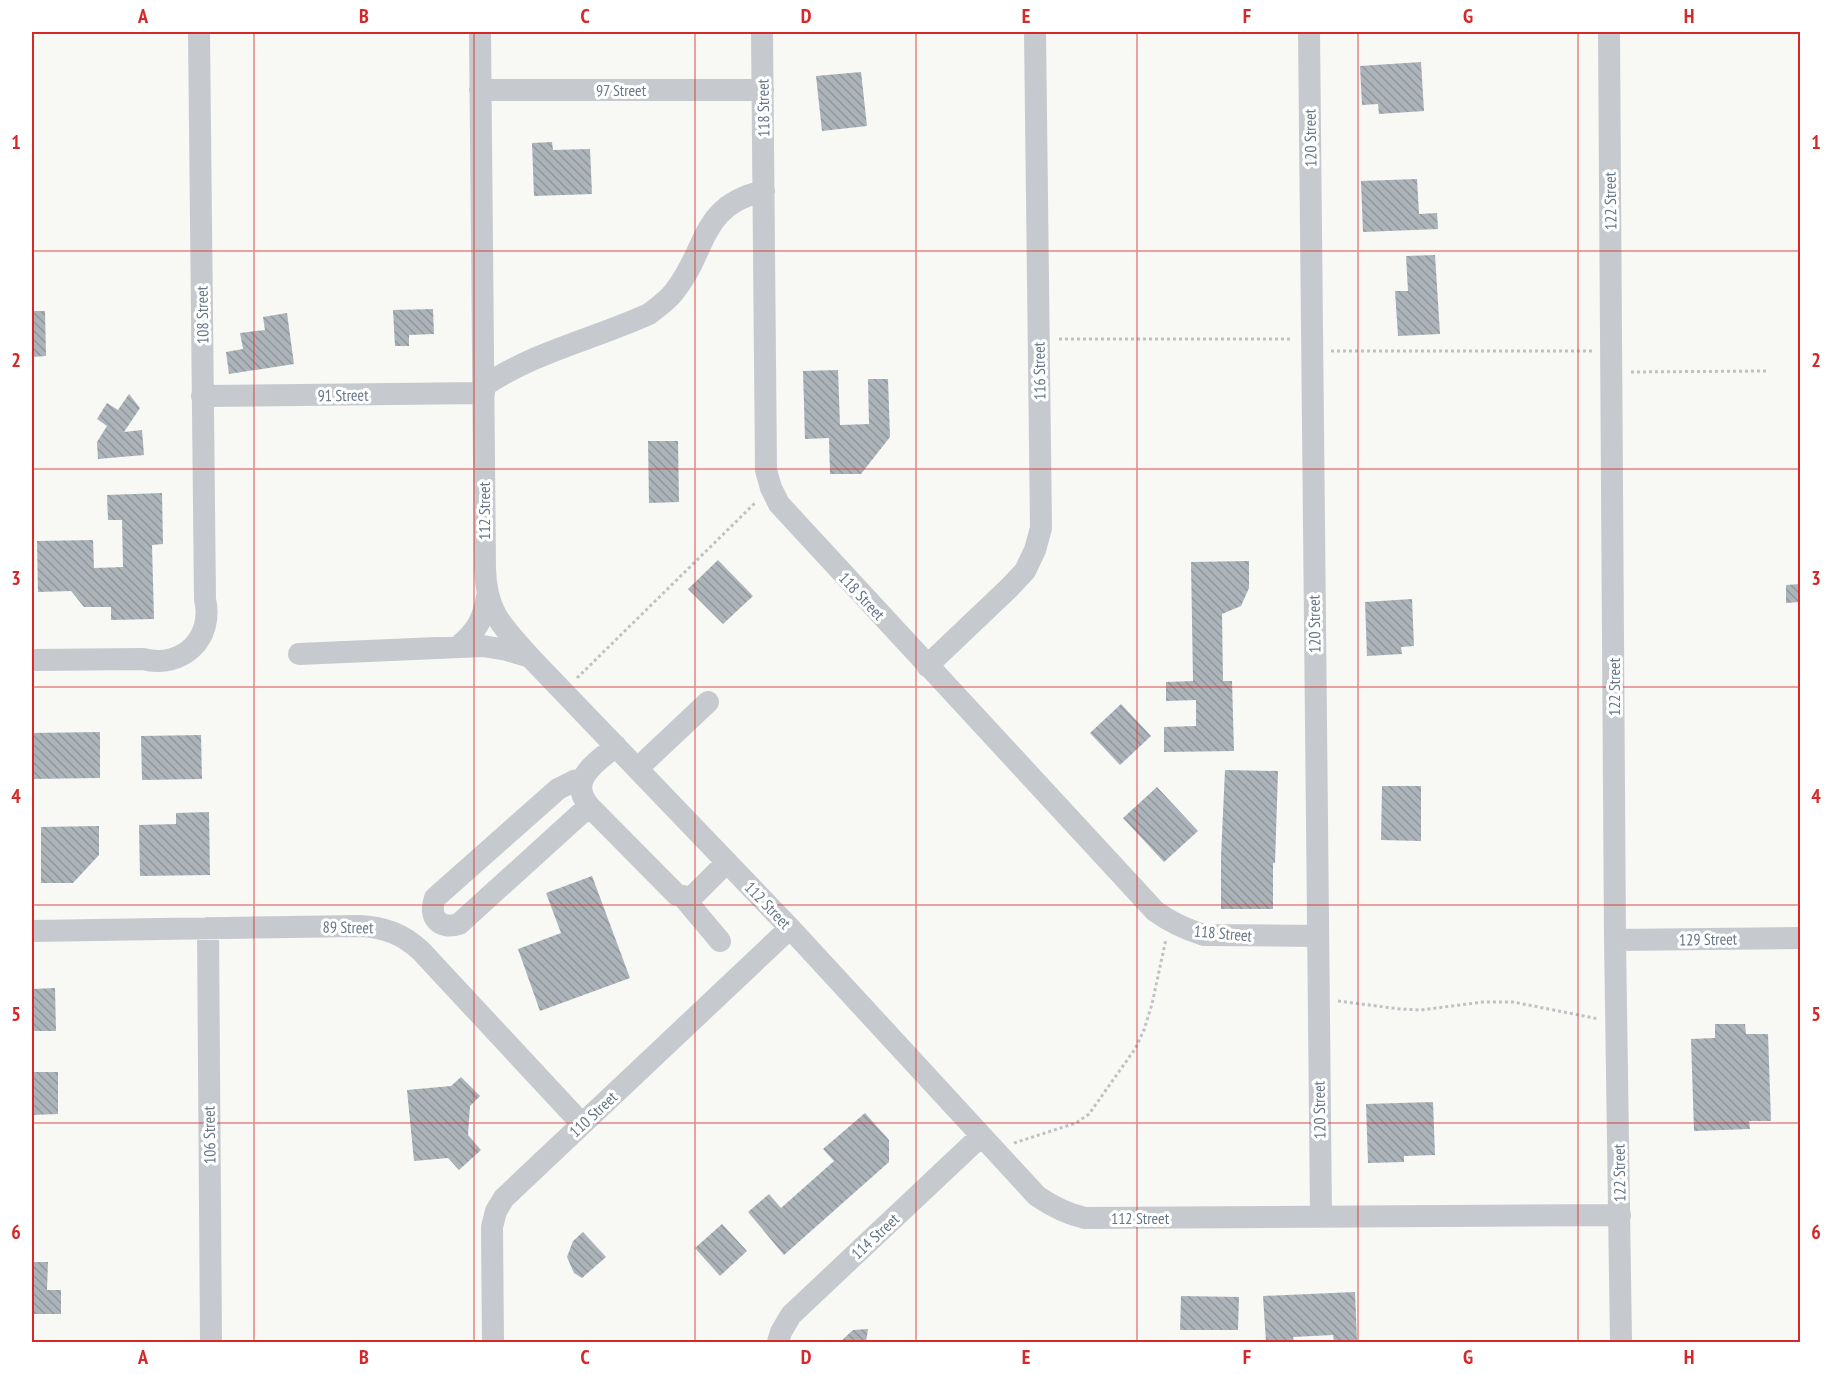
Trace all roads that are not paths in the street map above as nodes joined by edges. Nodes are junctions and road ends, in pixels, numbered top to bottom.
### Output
1 (199, 32) edge
2 (480, 32) edge
3 (762, 32) edge
4 (1035, 32) edge
5 (1309, 32) edge
6 (1609, 32) edge
7 (480, 90) junction
8 (763, 90) junction
9 (764, 191) junction
10 (484, 389) junction
11 (202, 396) junction
12 (488, 597) junction
13 (459, 646) junction
14 (299, 654) dead end
15 (530, 657) junction
16 (32, 660) edge
17 (927, 666) junction
18 (708, 702) dead end
19 (616, 746) junction
20 (638, 768) junction
21 (582, 779) junction
22 (589, 806) junction
23 (727, 862) junction
24 (683, 897) junction
25 (208, 928) junction
26 (790, 928) junction
27 (32, 932) edge
28 (1318, 936) junction
29 (1800, 938) edge
30 (1615, 940) junction
31 (720, 941) dead end
32 (582, 1124) junction
33 (981, 1136) junction
34 (1620, 1215) junction
35 (1321, 1216) junction
36 (211, 1342) edge
37 (493, 1342) edge
38 (778, 1342) edge
39 (1621, 1342) edge

1 - 11 street, 108 Street
2 - 7 street, 112 Street
3 - 8 street, 118 Street
4 - 17 street, 116 Street
5 - 28 street, 120 Street
6 - 30 street, 122 Street
7 - 8 street, 97 Street
7 - 10 street, 112 Street
8 - 9 street, 118 Street
9 - 10 street
9 - 17 street, 118 Street
10 - 11 street, 91 Street
10 - 12 street, 112 Street
11 - 16 street, 108 Street
12 - 13 street
12 - 15 street, 112 Street
13 - 14 street
13 - 15 street
15 - 19 street, 112 Street
17 - 28 street, 118 Street
18 - 20 street
19 - 20 street, 112 Street
19 - 21 street
20 - 23 street, 112 Street
21 - 22 street
21 - 22 street
22 - 24 street
23 - 24 street
23 - 26 street, 112 Street
24 - 31 street
25 - 27 street, 89 Street
25 - 32 street, 89 Street
25 - 36 street, 106 Street
26 - 32 street, 110 Street
26 - 33 street, 112 Street
28 - 35 street, 120 Street
29 - 30 street, 129 Street
30 - 34 street, 122 Street
32 - 37 street, 110 Street
33 - 35 street, 112 Street
33 - 38 street, 114 Street
34 - 35 street, 112 Street
34 - 39 street, 122 Street

